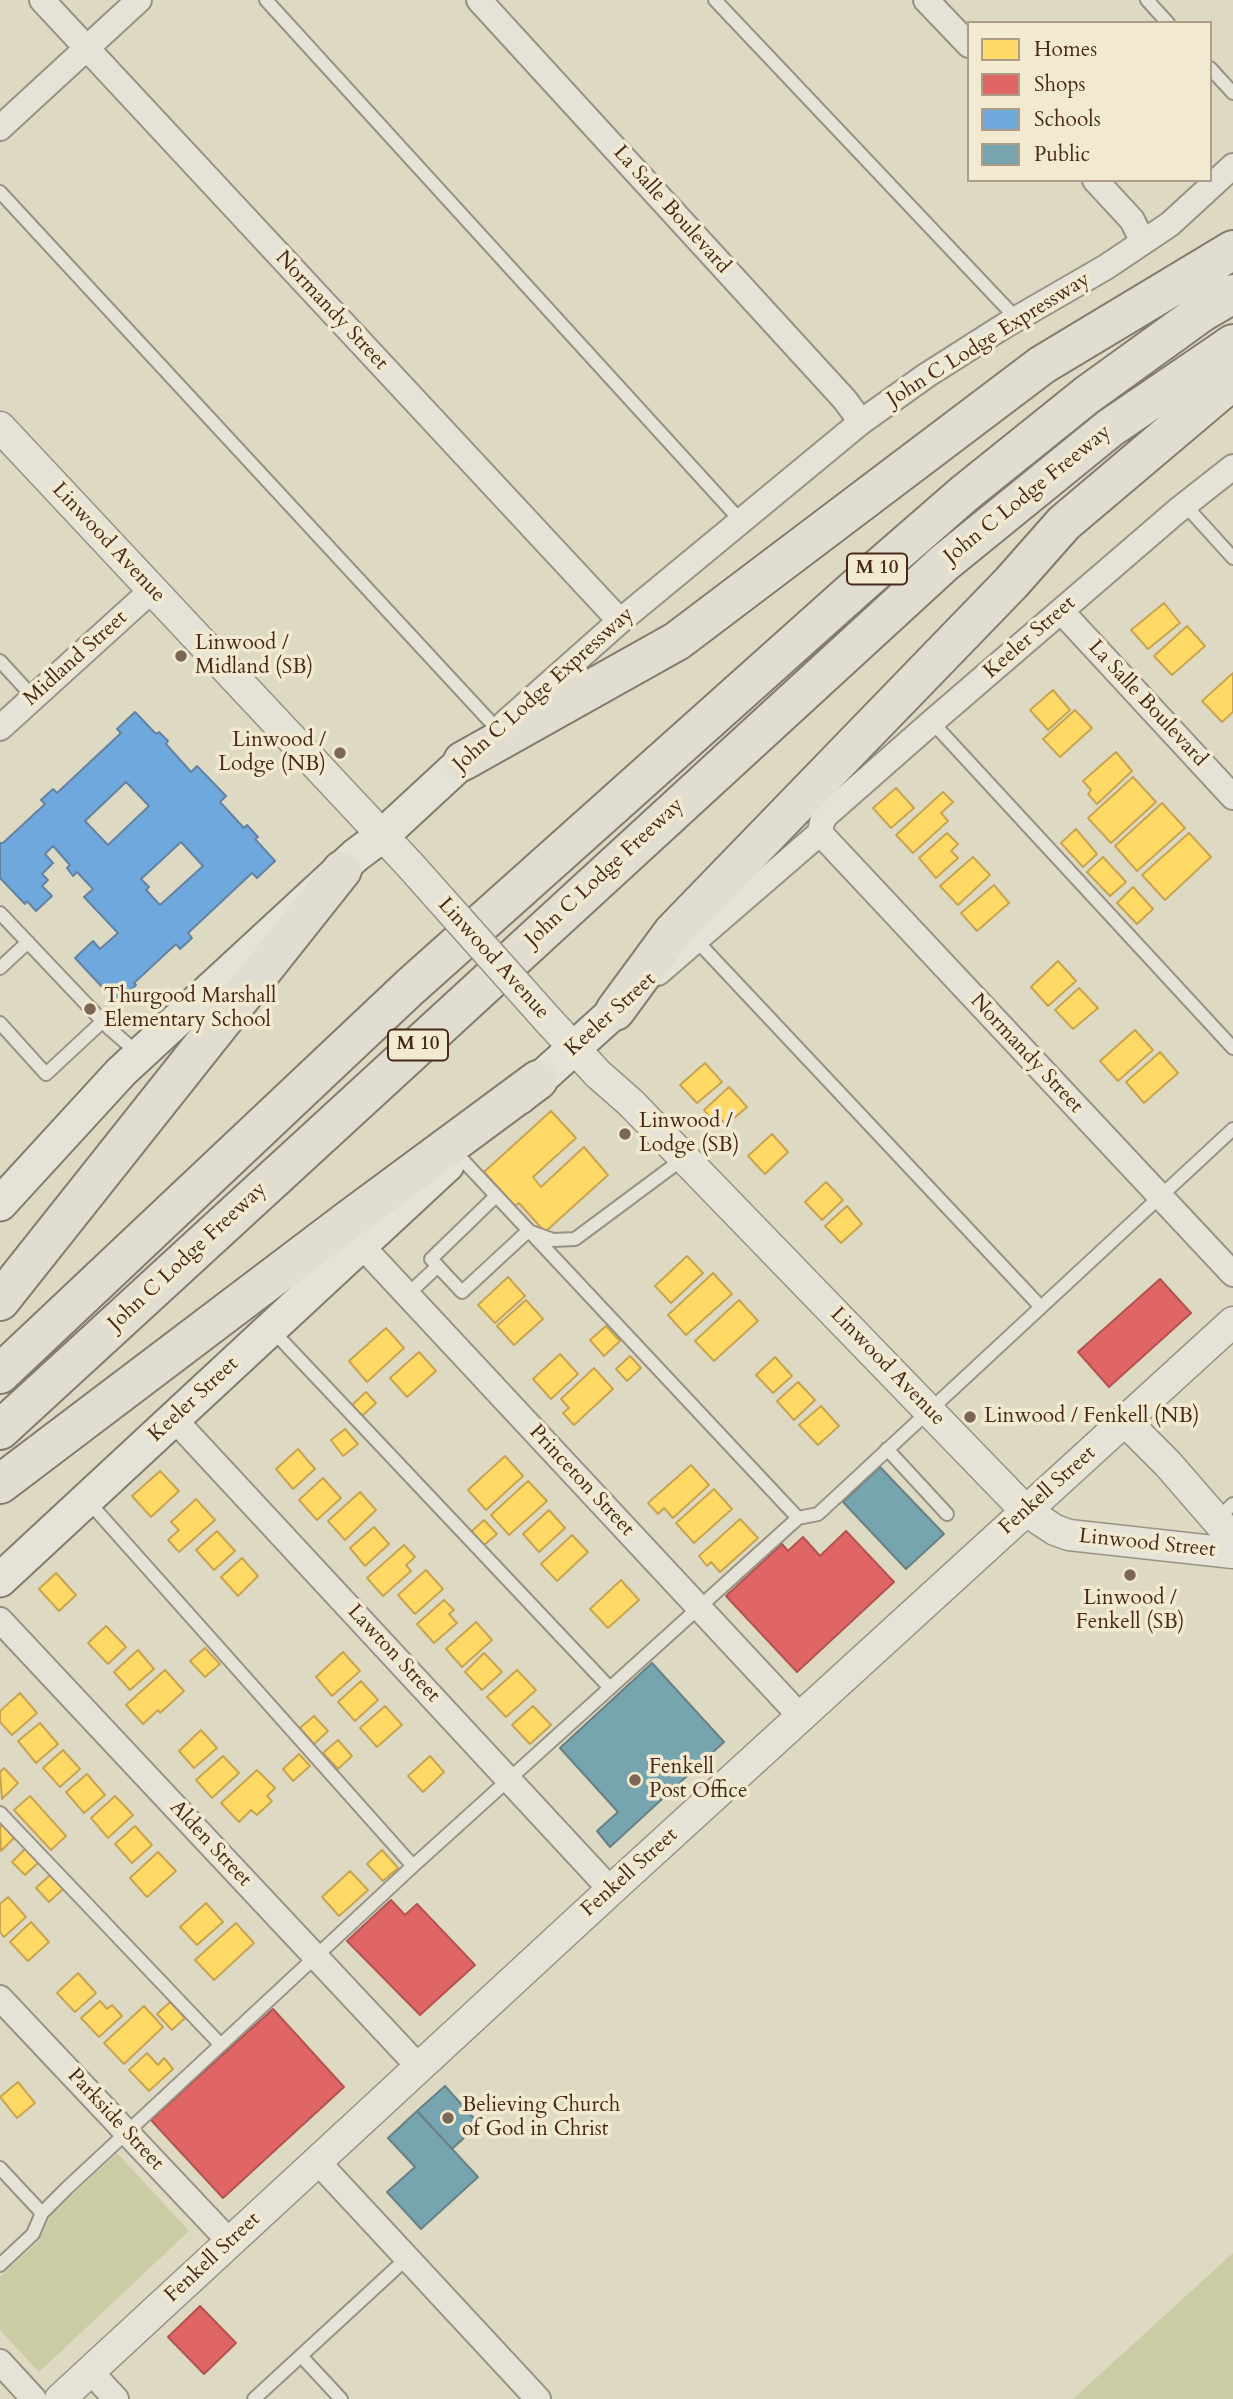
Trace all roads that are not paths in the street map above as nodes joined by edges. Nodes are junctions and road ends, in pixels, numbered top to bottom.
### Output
1 (42, 0) edge
2 (139, 0) edge
3 (266, 0) edge
4 (479, 0) edge
5 (715, 0) edge
6 (926, 0) edge
7 (1147, 0) edge
8 (1166, 21) edge
9 (967, 43) edge
10 (87, 48) junction
11 (1212, 70) edge
12 (1233, 93) edge
13 (0, 128) edge
14 (1233, 166) edge
15 (1098, 182) edge
16 (0, 192) edge
17 (1143, 242) junction
18 (1233, 250) edge
19 (1233, 294) edge
20 (1016, 318) junction
21 (1233, 344) edge
22 (1233, 380) edge
23 (861, 422) junction
24 (0, 427) edge
25 (1233, 467) edge
26 (1185, 505) junction
27 (741, 521) junction
28 (1233, 558) edge
29 (152, 590) junction
30 (1061, 611) junction
31 (620, 621) junction
32 (0, 661) edge
33 (34, 698) junction
34 (932, 722) junction
35 (0, 728) edge
36 (498, 730) junction
37 (463, 761) junction
38 (1233, 797) edge
39 (820, 833) junction
40 (383, 835) junction
41 (342, 870) junction
42 (0, 913) edge
43 (696, 940) junction
44 (28, 942) junction
45 (0, 968) edge
46 (615, 1011) junction
47 (103, 1021) junction
48 (0, 1023) edge
49 (573, 1048) junction
50 (1233, 1048) edge
51 (139, 1055) junction
52 (538, 1080) junction
53 (1233, 1129) edge
54 (458, 1155) junction
55 (684, 1158) junction
56 (496, 1196) junction
57 (1160, 1197) junction
58 (0, 1204) edge
59 (528, 1231) junction
60 (361, 1245) junction
61 (438, 1266) junction
62 (1233, 1274) edge
63 (407, 1295) junction
64 (0, 1301) edge
65 (1040, 1306) junction
66 (1233, 1322) edge
67 (271, 1329) junction
68 (0, 1374) edge
69 (928, 1410) junction
70 (174, 1419) junction
71 (1125, 1421) junction
72 (0, 1430) edge
73 (887, 1449) junction
74 (0, 1484) edge
75 (87, 1500) junction
76 (1026, 1511) junction
77 (947, 1514) dead end
78 (798, 1518) junction
79 (1228, 1521) edge
80 (1233, 1553) edge
81 (0, 1580) edge
82 (699, 1607) junction
83 (0, 1620) edge
84 (610, 1688) junction
85 (801, 1717) junction
86 (510, 1781) junction
87 (0, 1813) edge
88 (414, 1866) junction
89 (611, 1890) junction
90 (317, 1957) junction
91 (0, 1998) edge
92 (221, 2045) junction
93 (419, 2067) junction
94 (127, 2133) junction
95 (317, 2161) junction
96 (0, 2168) edge
97 (42, 2213) junction
98 (230, 2242) junction
99 (407, 2258) junction
100 (0, 2264) edge
101 (301, 2356) junction
102 (0, 2362) edge
103 (90, 2371) junction
104 (34, 2399) edge
105 (60, 2399) edge
106 (116, 2399) edge
107 (254, 2399) edge
108 (341, 2399) edge
109 (538, 2399) edge

1 - 10 street, Normandy Street
2 - 10 street
3 - 27 lane
4 - 23 street, La Salle Boulevard
5 - 20 lane
6 - 9 street
7 - 8 lane
10 - 13 street
10 - 31 street, Normandy Street
11 - 12 lane
14 - 17 street, John C Lodge Expressway
15 - 17 street
16 - 36 lane
17 - 20 street, John C Lodge Expressway
18 - 37 highway
19 - 68 highway, John C Lodge Freeway / M 10
20 - 23 street, John C Lodge Expressway
21 - 72 highway, John C Lodge Freeway / M 10
22 - 46 highway
23 - 27 street, John C Lodge Expressway
24 - 29 street, Linwood Avenue
25 - 26 street, Keeler Street
26 - 28 lane
26 - 30 street, Keeler Street
27 - 31 street, John C Lodge Expressway
29 - 33 street, Midland Street
29 - 40 street, Linwood Avenue
30 - 34 street, Keeler Street
30 - 38 street, La Salle Boulevard
31 - 36 street, John C Lodge Expressway
32 - 33 lane
33 - 35 street, Midland Street
34 - 39 street, Keeler Street
34 - 50 lane
36 - 37 street, John C Lodge Expressway
37 - 40 main road, John C Lodge Expressway
39 - 43 street, Keeler Street
39 - 57 street, Normandy Street
40 - 41 main road, John C Lodge Expressway
40 - 49 street, Linwood Avenue, bridge
41 - 51 main road, John C Lodge Expressway
41 - 64 highway
42 - 44 lane
43 - 46 street, Keeler Street
43 - 65 lane
44 - 45 lane
44 - 47 lane
46 - 49 main road, Keeler Street
47 - 48 lane
47 - 51 lane
49 - 52 main road, Keeler Street
49 - 55 street, Linwood Avenue
51 - 58 main road, John C Lodge Expressway
52 - 54 main road, Keeler Street
52 - 74 highway
53 - 57 lane
54 - 56 lane
54 - 60 main road, Keeler Street
55 - 59 lane
55 - 69 street, Linwood Avenue
56 - 59 lane
56 - 61 lane
57 - 62 street, Normandy Street
57 - 65 lane
59 - 61 lane
59 - 78 lane
60 - 63 street, Princeton Street
60 - 67 main road, Keeler Street
61 - 63 lane
63 - 82 street, Princeton Street
65 - 69 lane
66 - 71 street, Fenkell Street
67 - 70 main road, Keeler Street
67 - 84 lane
69 - 73 lane
69 - 76 street, Linwood Avenue
70 - 75 main road, Keeler Street
70 - 86 street, Lawton Street
71 - 76 street, Fenkell Street
71 - 79 street
73 - 77 lane
73 - 78 lane
75 - 81 main road, Keeler Street
75 - 88 lane
76 - 80 street, Linwood Street
76 - 85 street, Fenkell Street
78 - 82 lane
82 - 84 lane
82 - 85 street, Princeton Street
83 - 90 street, Alden Street
84 - 86 lane
85 - 89 street, Fenkell Street
86 - 88 lane
86 - 89 street, Lawton Street
87 - 92 lane
88 - 90 lane
89 - 93 street, Fenkell Street
90 - 92 lane
90 - 93 street, Alden Street
91 - 94 street, Parkside Street
92 - 94 lane
93 - 95 street, Fenkell Street
94 - 97 lane
94 - 98 street, Parkside Street
95 - 98 street, Fenkell Street
95 - 99 street
96 - 97 lane
97 - 100 lane
98 - 103 street, Fenkell Street
99 - 101 lane
99 - 109 street
101 - 107 lane
101 - 108 lane
102 - 104 street
103 - 105 street, Fenkell Street
103 - 106 street

